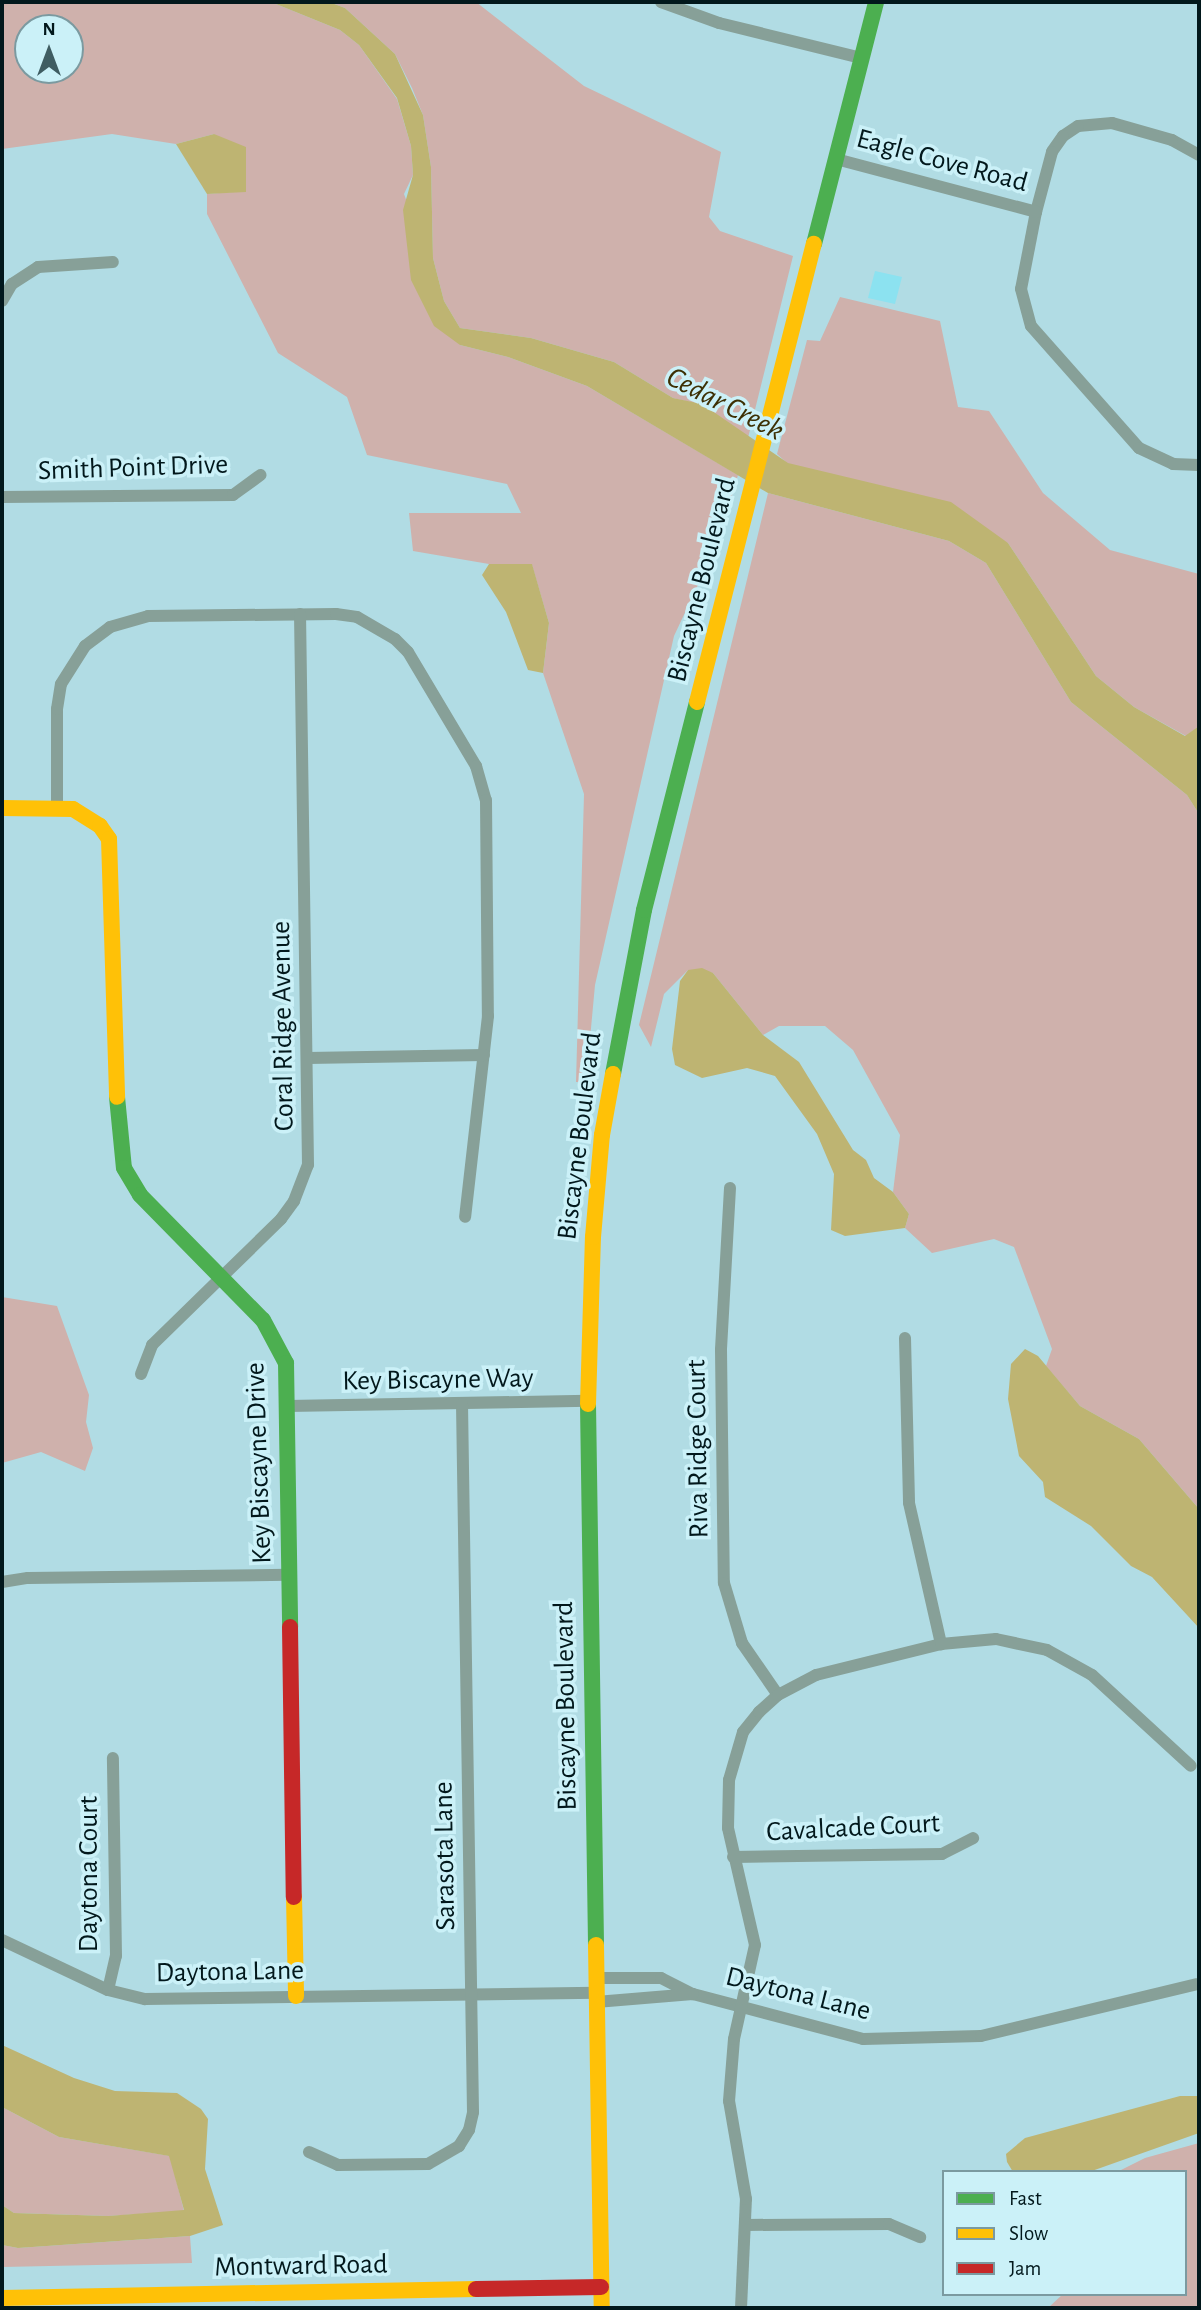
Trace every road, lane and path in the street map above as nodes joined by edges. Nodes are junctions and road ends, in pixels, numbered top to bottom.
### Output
1 (876, 2) edge
2 (666, 3) edge
3 (862, 58) junction
4 (1199, 155) edge
5 (836, 159) junction
6 (1036, 212) junction
7 (113, 262) dead end
8 (2, 301) edge
9 (1199, 465) edge
10 (261, 475) dead end
11 (2, 497) edge
12 (300, 614) junction
13 (57, 807) junction
14 (2, 808) edge
15 (484, 1055) junction
16 (308, 1058) junction
17 (730, 1188) dead end
18 (465, 1217) dead end
19 (220, 1276) junction
20 (905, 1338) dead end
21 (141, 1374) dead end
22 (588, 1401) junction
23 (462, 1404) junction
24 (288, 1406) junction
25 (288, 1575) junction
26 (2, 1583) edge
27 (941, 1644) junction
28 (778, 1695) junction
29 (113, 1758) dead end
30 (1191, 1766) dead end
31 (973, 1838) dead end
32 (733, 1857) junction
33 (2, 1940) edge
34 (1197, 1984) dead end
35 (108, 1990) junction
36 (596, 1991) junction
37 (471, 1994) junction
38 (693, 1994) junction
39 (296, 1996) junction
40 (741, 2006) junction
41 (309, 2152) dead end
42 (746, 2225) junction
43 (920, 2237) dead end
44 (601, 2287) junction
45 (2, 2298) edge
46 (602, 2308) edge
47 (741, 2308) edge

1 - 3 street, Biscayne Boulevard
2 - 3 street
3 - 5 street, Biscayne Boulevard
4 - 6 street
5 - 6 street, Eagle Cove Road
5 - 22 street, Biscayne Boulevard
6 - 9 street
7 - 8 street
10 - 11 street, Smith Point Drive
12 - 13 street
12 - 15 street
12 - 16 street, Coral Ridge Avenue
13 - 14 street
13 - 19 street, Key Biscayne Drive
15 - 16 street
15 - 18 street
16 - 19 street, Coral Ridge Avenue
17 - 28 street, Riva Ridge Court
19 - 21 street, Coral Ridge Avenue
19 - 24 street, Key Biscayne Drive
20 - 27 street
22 - 23 street, Key Biscayne Way
22 - 36 street, Biscayne Boulevard
23 - 24 street, Key Biscayne Way
23 - 37 street, Sarasota Lane
24 - 25 street, Key Biscayne Drive
25 - 26 street
25 - 39 street, Key Biscayne Drive
27 - 28 street
27 - 30 street
28 - 32 street
29 - 35 street, Daytona Court
31 - 32 street, Cavalcade Court
32 - 40 street
33 - 35 street, Daytona Lane
34 - 40 street, Daytona Lane
35 - 39 street, Daytona Lane
36 - 37 street, Daytona Lane
36 - 38 street
36 - 38 street, Daytona Lane
36 - 44 street, Biscayne Boulevard
37 - 39 street, Daytona Lane
37 - 41 street, Sarasota Lane
38 - 40 street, Daytona Lane
40 - 42 street
42 - 43 street
42 - 47 street
44 - 45 street, Montward Road
44 - 46 street, Biscayne Boulevard

